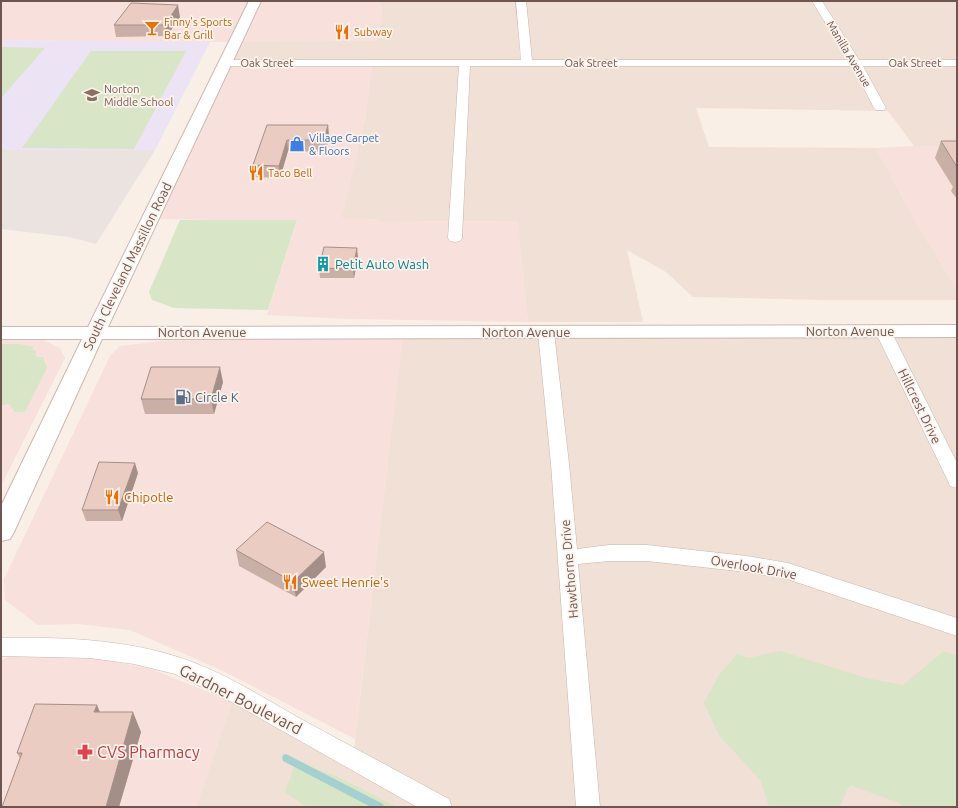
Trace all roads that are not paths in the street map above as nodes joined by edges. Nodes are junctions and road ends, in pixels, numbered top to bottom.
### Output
1 (255, 1) edge
2 (521, 1) edge
3 (817, 1) edge
4 (225, 63) junction
5 (465, 63) junction
6 (957, 63) edge
7 (527, 64) junction
8 (856, 64) junction
9 (880, 108) dead end
10 (455, 238) dead end
11 (883, 331) junction
12 (957, 331) edge
13 (546, 332) junction
14 (1, 333) edge
15 (95, 333) junction
16 (957, 481) edge
17 (1, 532) edge
18 (568, 557) junction
19 (957, 627) edge
20 (1, 647) edge
21 (440, 807) edge
22 (588, 807) edge

1 - 4 main road, South Cleveland Massillon Road
2 - 7 street
3 - 8 street, Manilla Avenue
4 - 5 street, Oak Street
4 - 15 main road, South Cleveland Massillon Road
5 - 7 street, Oak Street
5 - 10 street
6 - 8 street, Oak Street
7 - 8 street, Oak Street
8 - 9 street, Manilla Avenue
11 - 12 main road, Norton Avenue
11 - 13 main road, Norton Avenue
11 - 16 street, Hillcrest Drive
13 - 15 main road, Norton Avenue
13 - 18 street, Hawthorne Drive
14 - 15 main road, Norton Avenue
15 - 17 main road, South Cleveland Massillon Road
18 - 19 street, Overlook Drive
18 - 22 street, Hawthorne Drive
20 - 21 street, Gardner Boulevard

